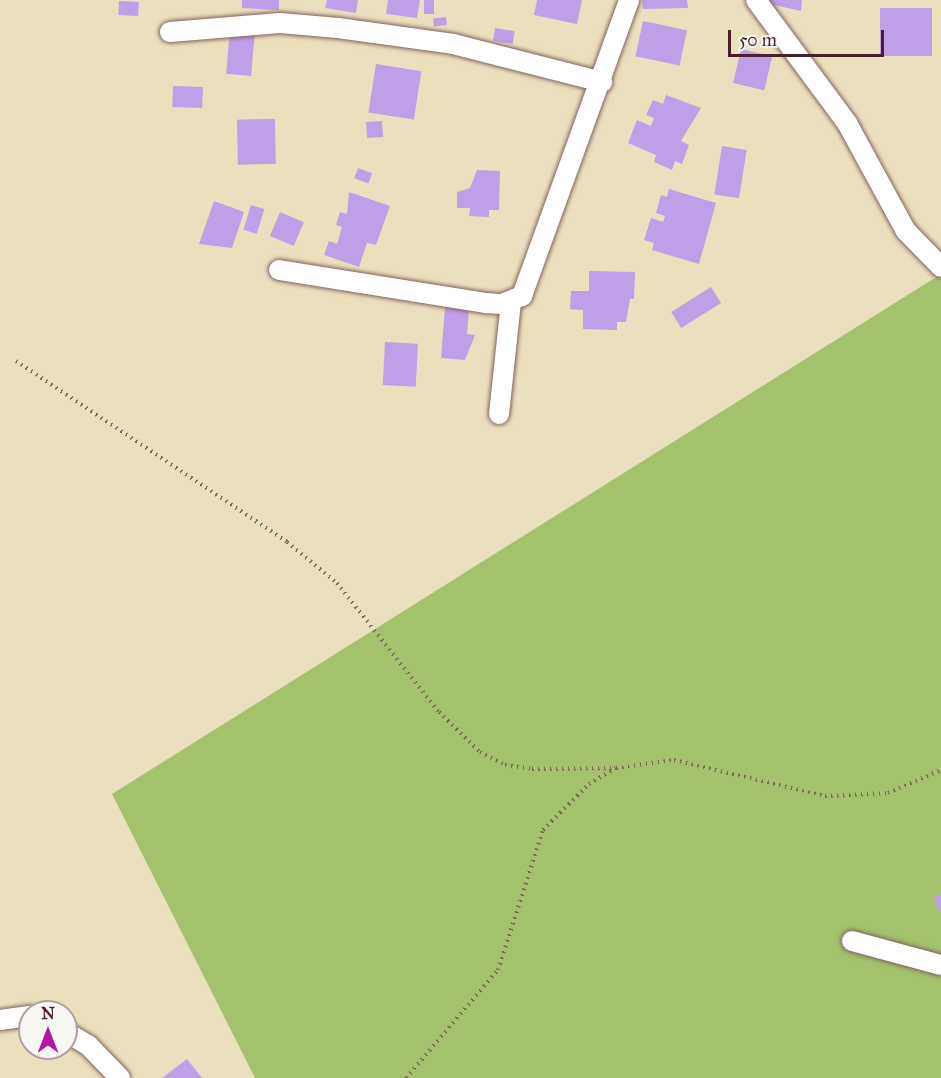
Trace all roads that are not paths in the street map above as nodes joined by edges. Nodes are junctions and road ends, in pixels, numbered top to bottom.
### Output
1 (629, 0) edge
2 (756, 0) edge
3 (170, 32) dead end
4 (602, 82) junction
5 (941, 267) edge
6 (279, 270) dead end
7 (511, 302) junction
8 (500, 414) dead end
9 (852, 942) dead end
10 (941, 965) edge
11 (18, 1018) edge
12 (0, 1020) edge
13 (78, 1042) edge
14 (120, 1078) edge

1 - 4 street
2 - 5 street
3 - 4 street
4 - 7 street
6 - 7 street
7 - 8 street
9 - 10 street
11 - 12 street
13 - 14 street

